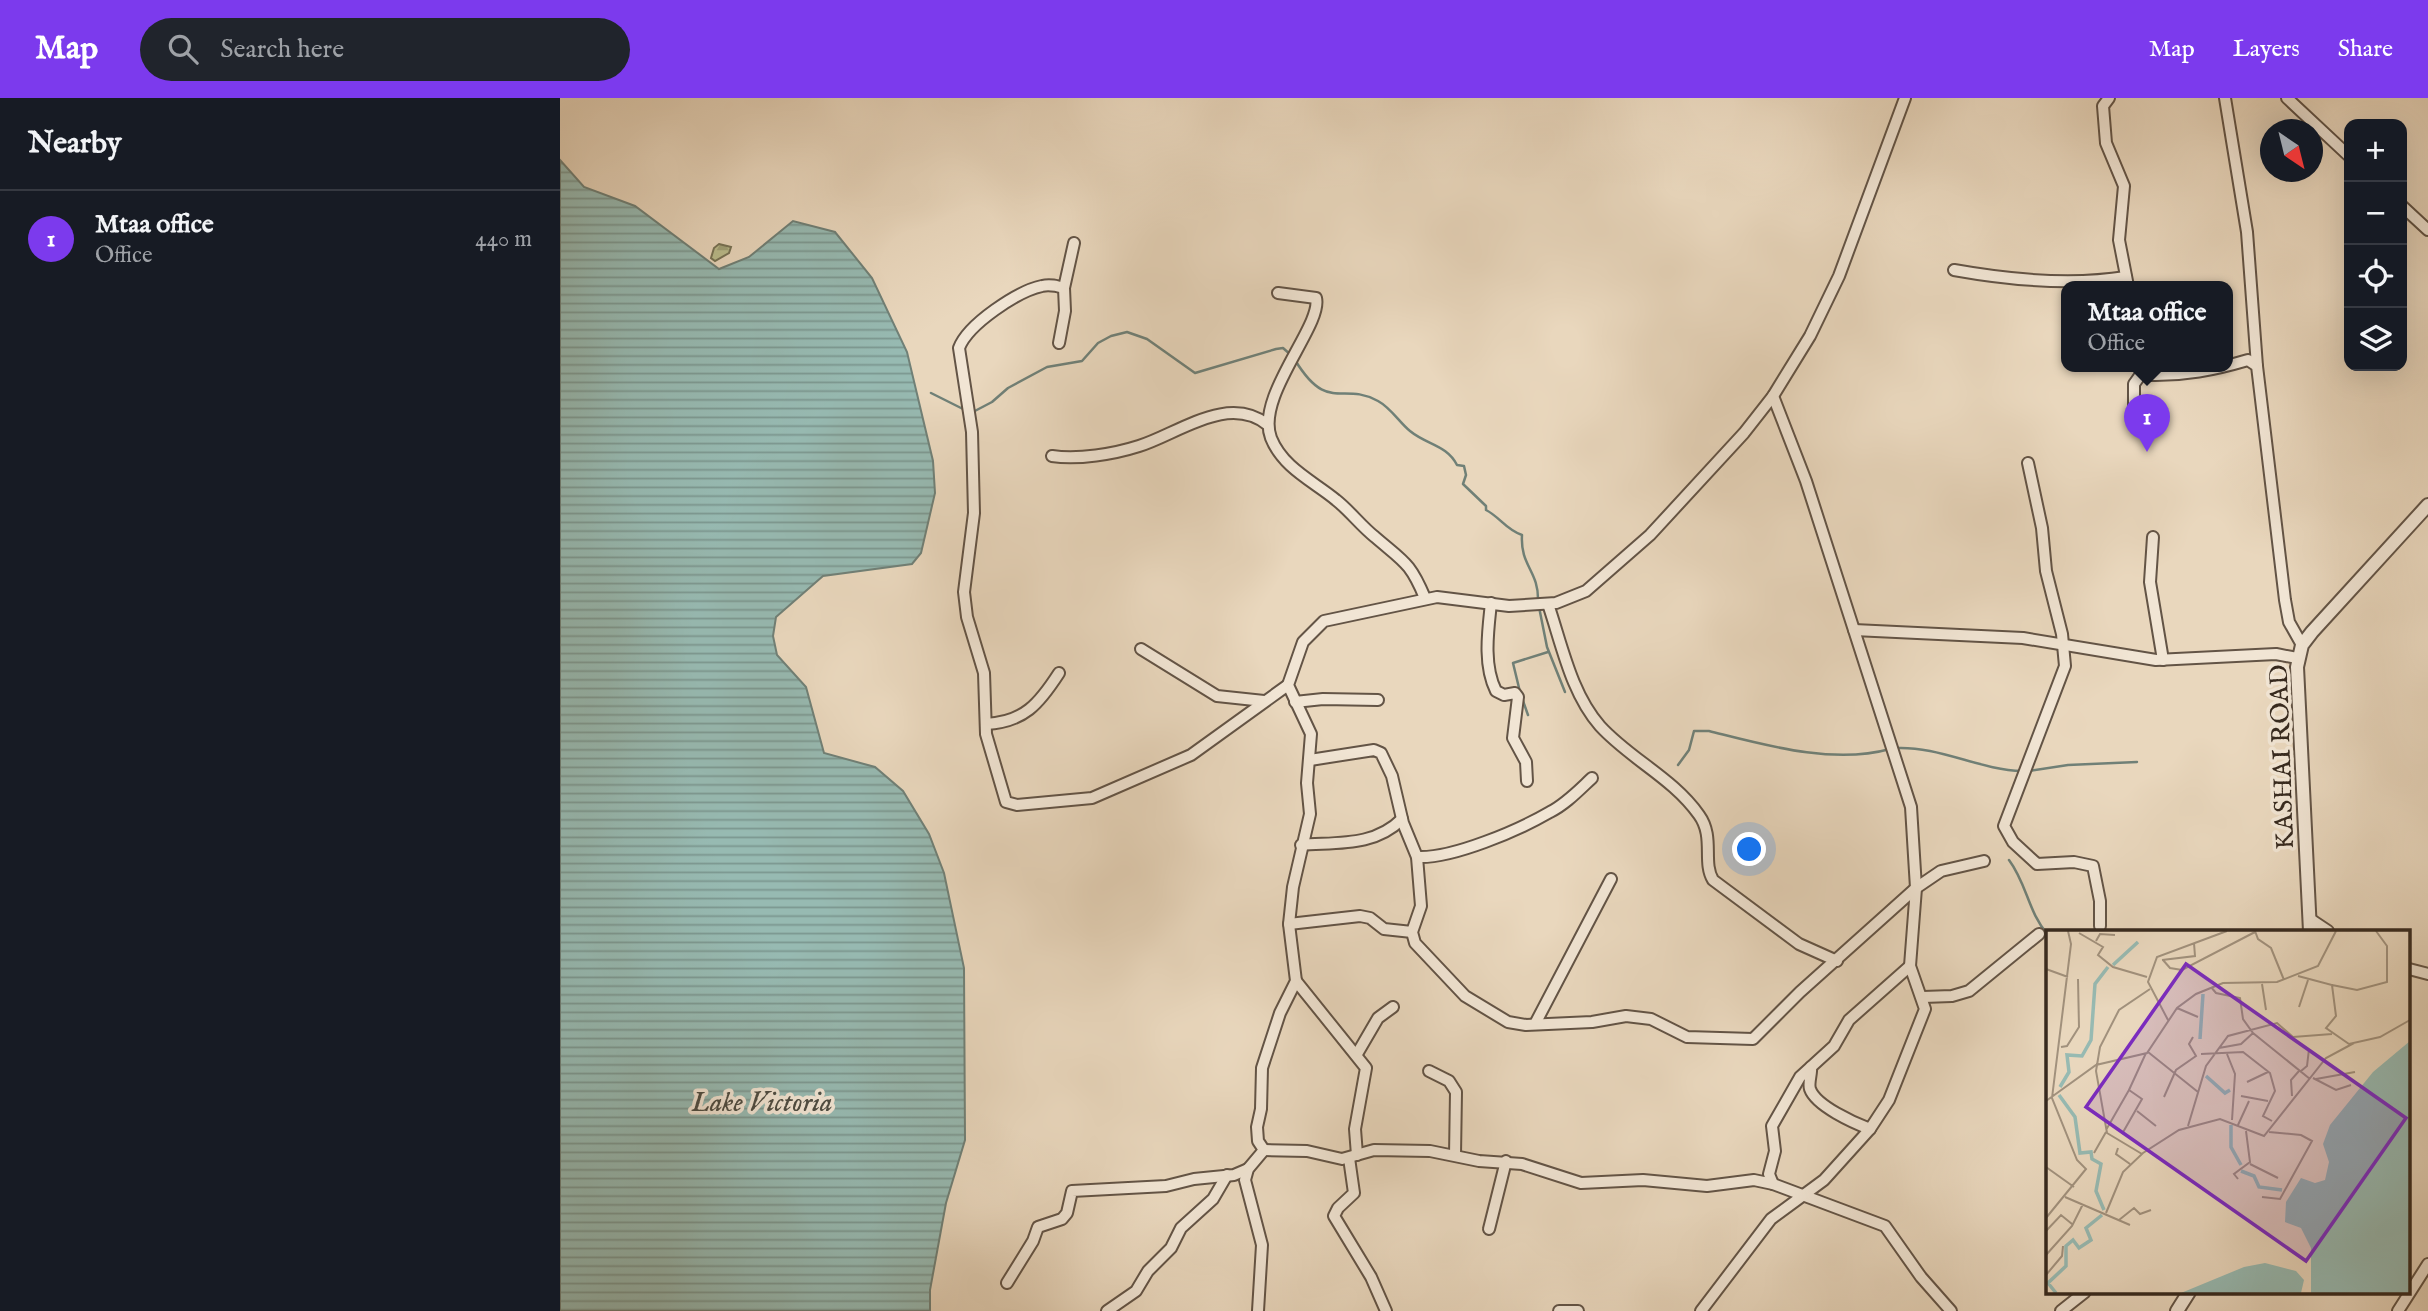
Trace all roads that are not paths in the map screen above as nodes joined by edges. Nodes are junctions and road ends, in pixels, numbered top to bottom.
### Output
1 (1905, 98) edge
2 (2109, 98) edge
3 (2225, 98) edge
4 (2287, 98) edge
5 (2344, 151) edge
6 (2407, 211) edge
7 (2428, 230) edge
8 (1073, 243) dead end
9 (1954, 270) dead end
10 (2127, 281) edge
11 (2061, 282) edge
12 (1064, 288) junction
13 (1278, 293) dead end
14 (1059, 343) dead end
15 (2233, 364) edge
16 (2257, 366) junction
17 (2141, 372) edge
18 (2146, 372) edge
19 (2206, 372) edge
20 (1773, 396) junction
21 (2134, 406) dead end
22 (1268, 425) junction
23 (1052, 456) dead end
24 (2028, 463) dead end
25 (2428, 505) edge
26 (2153, 537) dead end
27 (1425, 598) junction
28 (1491, 603) junction
29 (1548, 604) junction
30 (1854, 630) junction
31 (2064, 644) junction
32 (2302, 645) junction
33 (1142, 649) dead end
34 (2297, 658) junction
35 (2163, 660) junction
36 (1059, 673) dead end
37 (1288, 685) junction
38 (1378, 700) dead end
39 (1264, 701) junction
40 (1295, 702) junction
41 (986, 724) junction
42 (1310, 760) junction
43 (1592, 778) dead end
44 (1527, 781) dead end
45 (1402, 819) junction
46 (1301, 845) junction
47 (1417, 857) junction
48 (1984, 861) dead end
49 (1611, 879) dead end
50 (1916, 888) junction
51 (1289, 924) junction
52 (2310, 925) edge
53 (2101, 926) dead end
54 (1412, 932) junction
55 (2039, 934) dead end
56 (1837, 961) junction
57 (1910, 966) junction
58 (2410, 969) edge
59 (2428, 974) edge
60 (1296, 981) junction
61 (1923, 997) junction
62 (1393, 1007) dead end
63 (1535, 1024) junction
64 (1357, 1054) junction
65 (1811, 1067) junction
66 (1429, 1071) dead end
67 (1870, 1129) junction
68 (1264, 1150) junction
69 (1455, 1155) junction
70 (1353, 1156) junction
71 (1506, 1161) junction
72 (1248, 1169) junction
73 (1227, 1175) junction
74 (1773, 1184) junction
75 (1802, 1197) junction
76 (1489, 1229) dead end
77 (2428, 1264) edge
78 (1007, 1283) dead end
79 (2410, 1292) edge
80 (2082, 1294) edge
81 (2188, 1294) edge
82 (2409, 1294) edge
83 (1107, 1311) edge
84 (1258, 1311) edge
85 (1386, 1311) edge
86 (1559, 1311) edge
87 (1578, 1311) edge
88 (1701, 1311) edge
89 (1951, 1311) edge
90 (2061, 1311) edge
91 (2177, 1311) edge
92 (2398, 1311) edge

1 - 20 street
2 - 10 street
3 - 16 street
4 - 5 street
6 - 7 street
8 - 12 street
9 - 11 street
12 - 14 street
12 - 41 street
13 - 22 street
15 - 16 street
16 - 32 street
17 - 21 street
18 - 19 street
20 - 29 street
20 - 30 street
22 - 23 street
22 - 27 street
24 - 31 street
25 - 32 street, KASHAI ROAD
26 - 35 street
27 - 28 street
27 - 37 street
28 - 29 street
28 - 44 street
29 - 56 street
30 - 31 street
30 - 50 street
31 - 35 street
31 - 53 street
32 - 34 street, KASHAI ROAD
33 - 39 street
34 - 35 street
34 - 52 street, KASHAI ROAD
36 - 41 street
37 - 39 street
37 - 40 street
38 - 40 street
39 - 41 street
40 - 42 street
42 - 45 street
42 - 46 street
43 - 47 street
45 - 46 street
45 - 47 street
46 - 51 street
47 - 54 street
48 - 50 street
49 - 63 street
50 - 56 street
50 - 57 street
51 - 54 street
51 - 60 street
54 - 63 street
55 - 61 street
56 - 63 street
57 - 61 street
57 - 65 street
58 - 59 street
60 - 64 street
60 - 68 street
61 - 67 street
62 - 64 street
64 - 70 street
65 - 67 street
65 - 74 street
66 - 69 street
67 - 75 street
68 - 70 street
68 - 72 street
69 - 70 street
69 - 71 street
70 - 85 street
71 - 74 street
71 - 76 street
72 - 73 street
72 - 84 street
73 - 78 street
73 - 83 street
74 - 75 street
75 - 88 street
75 - 89 street
77 - 79 street
80 - 90 street
81 - 91 street
82 - 92 street
86 - 87 street

